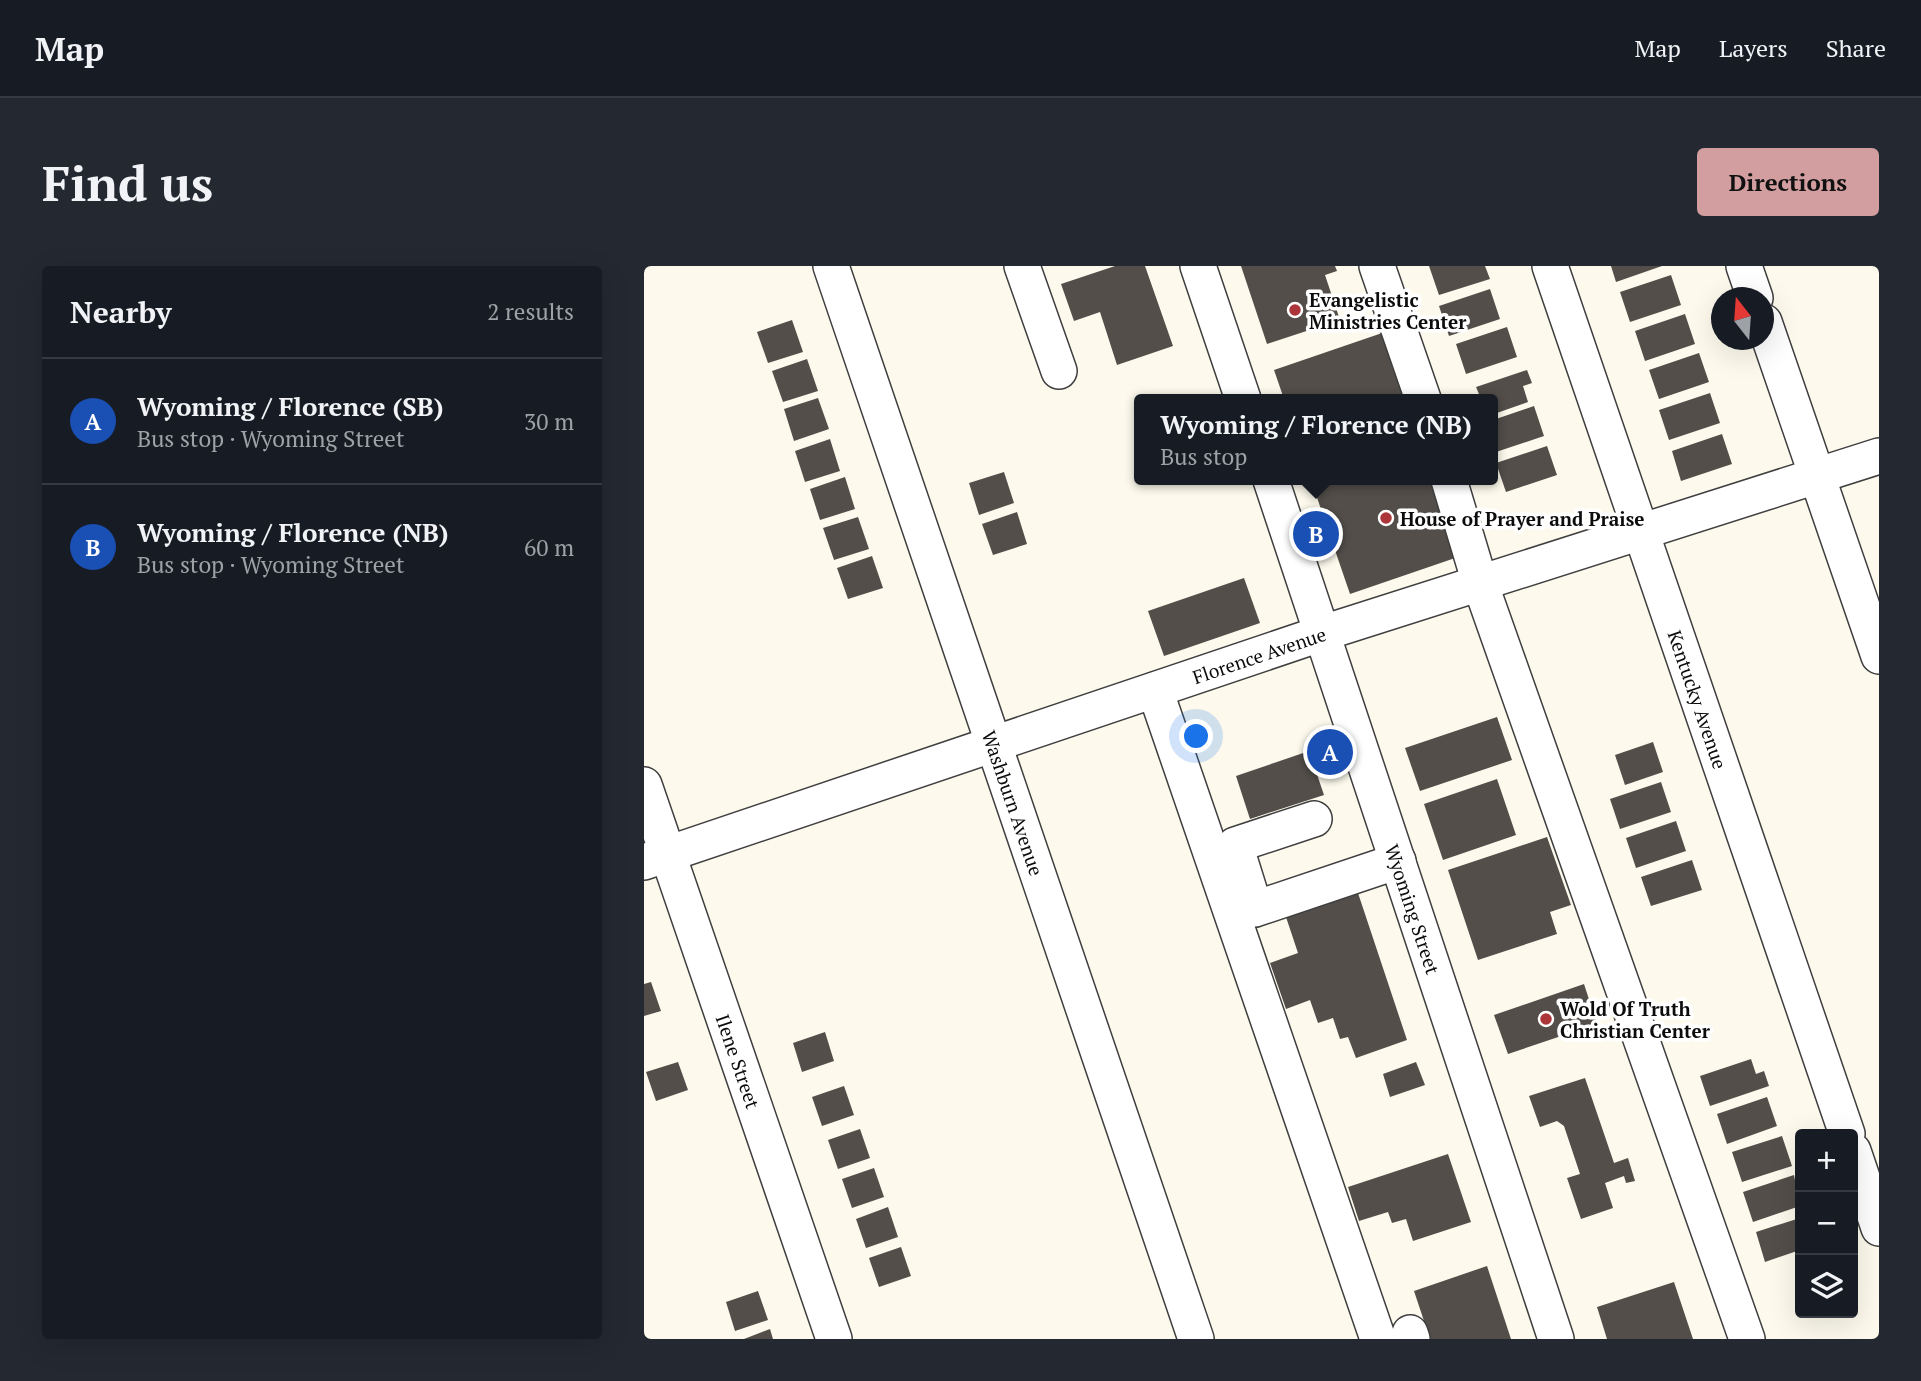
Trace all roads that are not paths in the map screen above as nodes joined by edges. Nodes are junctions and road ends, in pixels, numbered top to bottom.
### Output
1 (831, 266) edge
2 (1022, 266) edge
3 (1198, 266) edge
4 (1377, 266) edge
5 (1550, 266) edge
6 (1744, 266) edge
7 (1751, 287) edge
8 (1773, 350) edge
9 (1059, 371) dead end
10 (1241, 394) edge
11 (1421, 394) edge
12 (1879, 456) edge
13 (1817, 476) junction
14 (1273, 485) edge
15 (1451, 485) edge
16 (1641, 532) junction
17 (1480, 583) junction
18 (1323, 633) junction
19 (1879, 656) edge
20 (1155, 690) junction
21 (993, 745) junction
22 (644, 785) edge
23 (1314, 819) dead end
24 (656, 858) edge
25 (1398, 861) junction
26 (1845, 1129) edge
27 (1858, 1166) edge
28 (1879, 1228) edge
29 (1400, 1337) edge
30 (834, 1339) edge
31 (1196, 1339) edge
32 (1556, 1339) edge
33 (1747, 1339) edge

1 - 21 street, Washburn Avenue
2 - 9 street
3 - 10 street
4 - 11 street
5 - 16 street, Kentucky Avenue
6 - 7 street
8 - 13 street
12 - 13 street, Florence Avenue
13 - 16 street, Florence Avenue
13 - 19 street
14 - 18 street, Wyoming Street
15 - 17 street
16 - 17 street, Florence Avenue
16 - 26 street, Kentucky Avenue
17 - 18 street, Florence Avenue
17 - 33 street
18 - 20 street, Florence Avenue
18 - 25 street, Wyoming Street
20 - 21 street, Florence Avenue
20 - 29 street
21 - 24 street, Florence Avenue
21 - 31 street, Washburn Avenue
22 - 24 street, Ilene Street
23 - 25 street
24 - 30 street, Ilene Street
25 - 32 street, Wyoming Street
27 - 28 street

